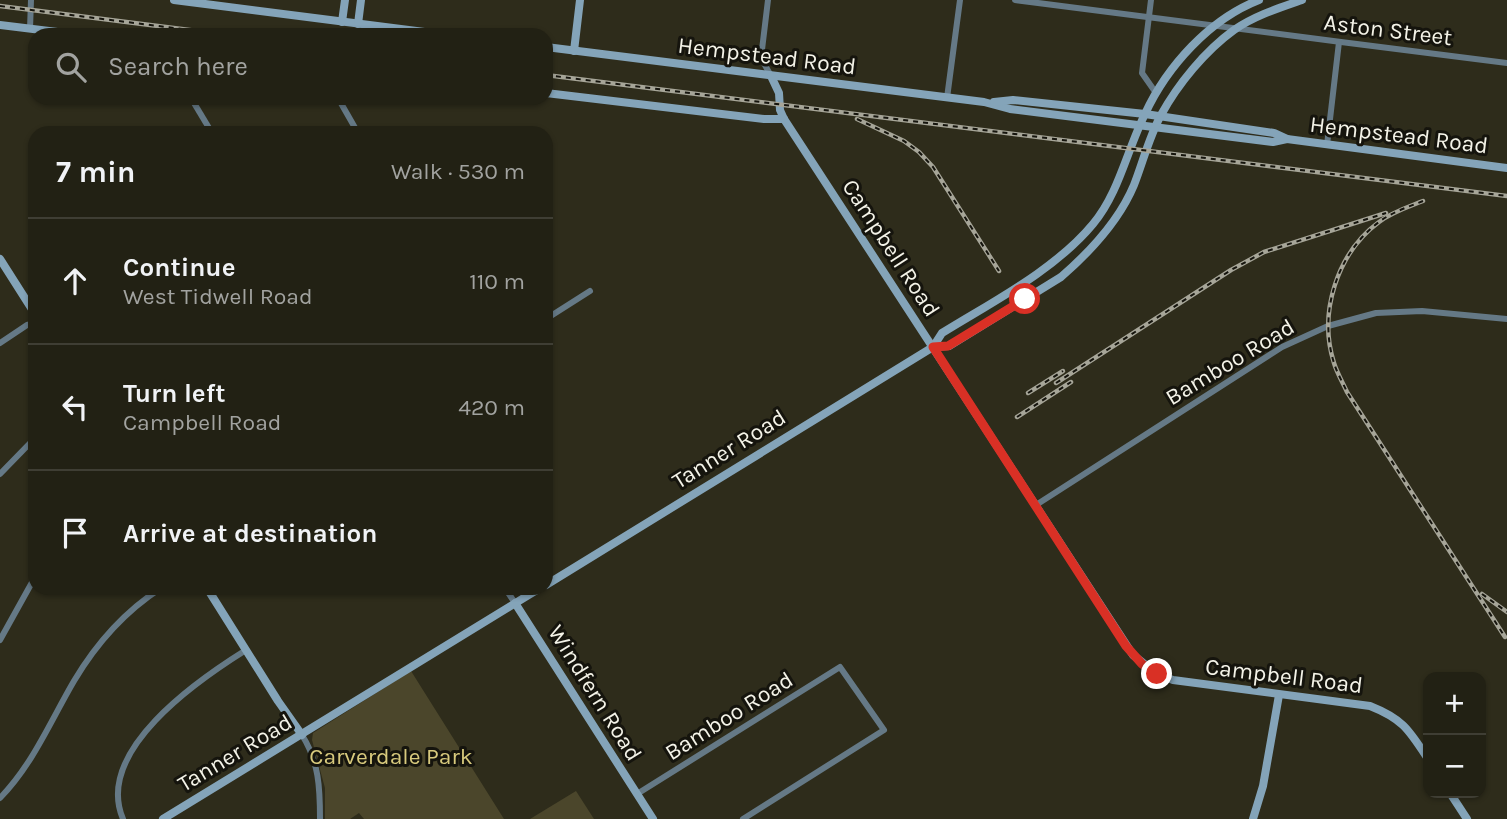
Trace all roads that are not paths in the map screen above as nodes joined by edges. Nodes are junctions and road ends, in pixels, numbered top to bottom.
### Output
1 (31, 0) edge
2 (174, 0) edge
3 (345, 0) edge
4 (361, 0) edge
5 (580, 0) edge
6 (768, 0) edge
7 (960, 0) edge
8 (1015, 0) edge
9 (1151, 0) edge
10 (1259, 0) edge
11 (1302, 0) edge
12 (1149, 16) junction
13 (342, 22) junction
14 (358, 24) junction
15 (0, 25) edge
16 (1214, 27) junction
17 (30, 28) edge
18 (390, 28) edge
19 (28, 29) edge
20 (1235, 30) junction
21 (1339, 42) junction
22 (553, 48) edge
23 (574, 51) junction
24 (1507, 63) edge
25 (771, 76) junction
26 (1156, 93) junction
27 (553, 94) edge
28 (947, 98) junction
29 (195, 105) edge
30 (342, 105) edge
31 (1043, 108) junction
32 (1144, 114) junction
33 (1160, 116) junction
34 (784, 119) junction
35 (1140, 124) junction
36 (208, 126) edge
37 (354, 126) edge
38 (1156, 127) junction
39 (1243, 128) junction
40 (1241, 138) junction
41 (1287, 139) junction
42 (1327, 145) junction
43 (1507, 168) edge
44 (0, 259) edge
45 (1016, 287) junction
46 (590, 291) dead end
47 (1025, 299) junction
48 (28, 303) edge
49 (553, 315) edge
50 (1507, 319) edge
51 (28, 325) edge
52 (0, 343) edge
53 (933, 347) junction
54 (28, 445) edge
55 (0, 474) edge
56 (1036, 505) junction
57 (553, 581) edge
58 (28, 590) edge
59 (152, 595) edge
60 (211, 595) edge
61 (510, 595) edge
62 (528, 595) edge
63 (515, 603) junction
64 (0, 640) edge
65 (246, 650) junction
66 (1279, 695) junction
67 (302, 735) junction
68 (1423, 752) edge
69 (637, 794) junction
70 (1453, 798) edge
71 (0, 799) edge
72 (123, 819) edge
73 (163, 819) edge
74 (320, 819) edge
75 (653, 819) edge
76 (743, 819) edge
77 (1253, 819) edge
78 (1467, 819) edge

1 - 17 street
2 - 13 main road
3 - 13 main road
4 - 14 main road
5 - 23 main road
6 - 25 street
7 - 28 street
8 - 12 street, Aston Street
9 - 12 street
10 - 16 main road
11 - 20 main road
12 - 16 street, Aston Street
12 - 26 street
13 - 14 main road
14 - 18 main road
15 - 19 main road
16 - 20 street, Aston Street
16 - 26 main road
20 - 21 street, Aston Street
20 - 33 main road
21 - 24 street, Aston Street
21 - 42 street
22 - 23 main road, Hempstead Road
23 - 25 main road, Hempstead Road
25 - 28 main road, Hempstead Road
25 - 34 main road, Campbell Road
26 - 32 main road
27 - 34 main road
28 - 31 main road, Hempstead Road
29 - 36 street
30 - 37 street
31 - 32 main road, Hempstead Road
31 - 35 main road, Hempstead Road
32 - 33 main road, Hempstead Road
32 - 35 main road
33 - 38 main road
33 - 39 main road, Hempstead Road
34 - 53 main road, Campbell Road
35 - 38 main road, Hempstead Road
35 - 45 main road
38 - 40 main road, Hempstead Road
38 - 47 main road
39 - 40 main road
39 - 41 main road, Hempstead Road
40 - 41 main road, Hempstead Road
41 - 42 main road, Hempstead Road
42 - 43 main road, Hempstead Road
44 - 48 main road
45 - 47 main road
45 - 53 main road
46 - 49 street
47 - 53 main road
50 - 56 street, Bamboo Road
51 - 52 street
53 - 56 main road, Campbell Road
53 - 57 main road, Tanner Road
54 - 55 street
56 - 66 main road, Campbell Road
58 - 64 street
59 - 71 street
60 - 65 main road
61 - 63 street, Windfern Road
62 - 63 main road, Tanner Road
63 - 67 main road, Tanner Road
63 - 69 main road, Windfern Road
65 - 67 main road
65 - 72 street
66 - 68 main road, Campbell Road
66 - 77 main road
67 - 73 main road, Tanner Road
67 - 74 street
69 - 75 main road, Windfern Road
69 - 76 street, Bamboo Road
70 - 78 main road

